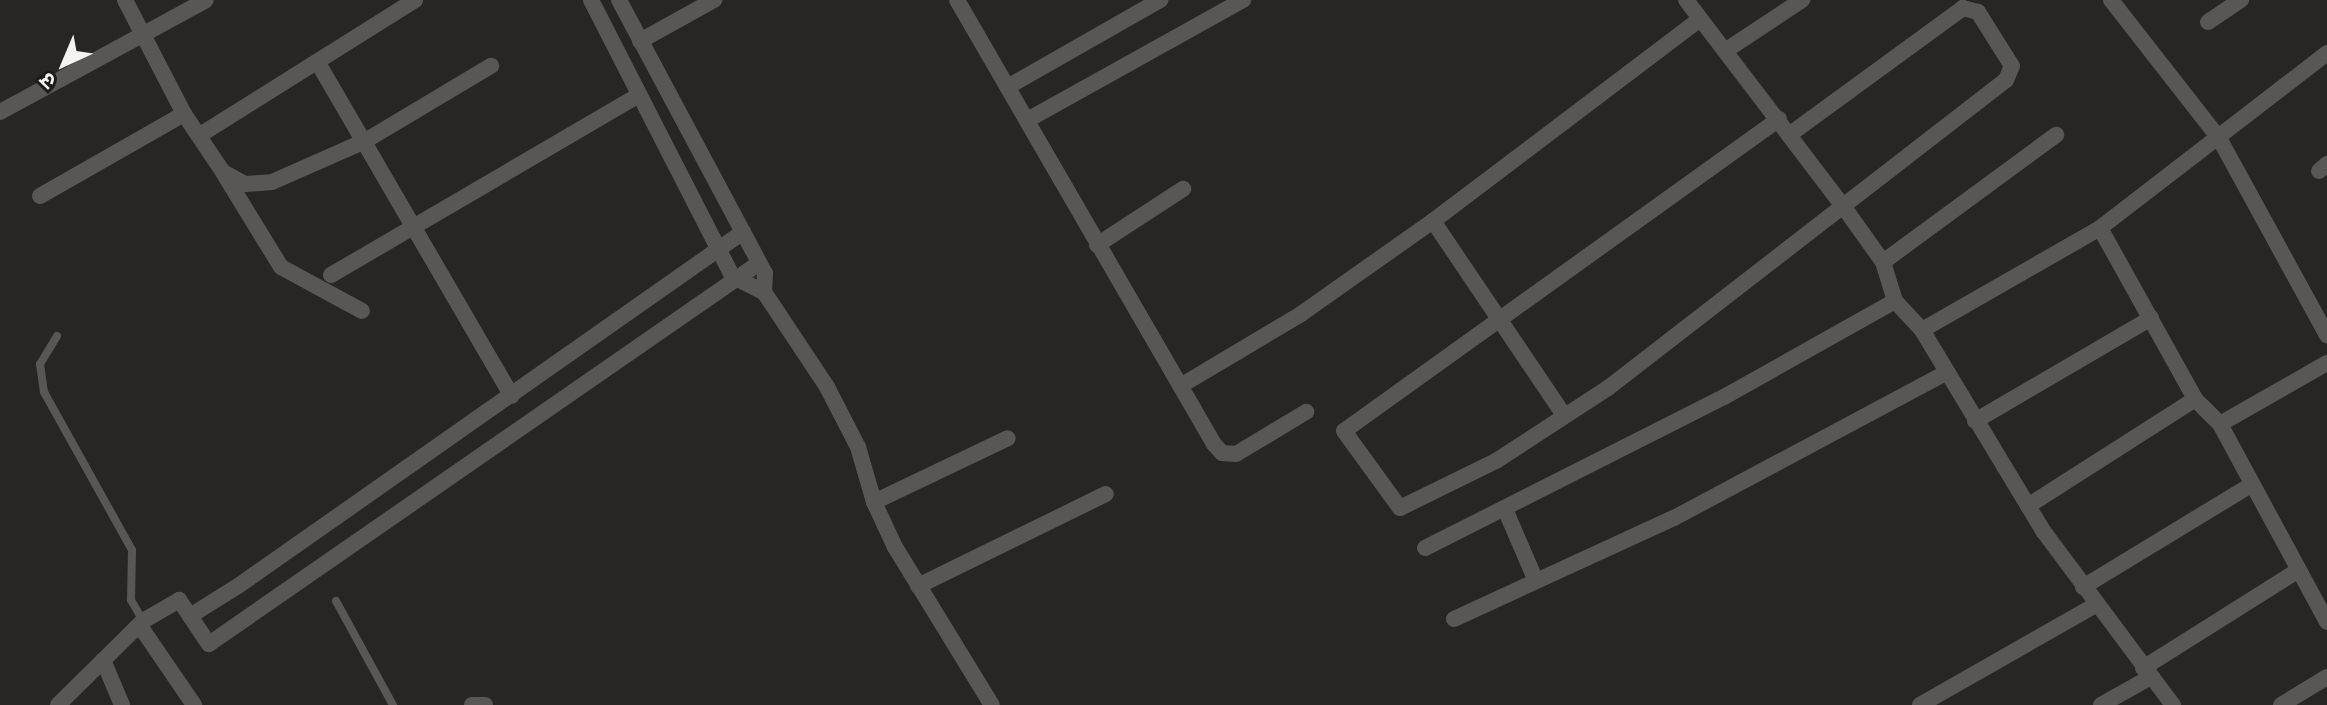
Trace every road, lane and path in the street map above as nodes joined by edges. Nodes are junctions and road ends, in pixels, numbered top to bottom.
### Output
1 (125, 0) edge
2 (206, 0) edge
3 (415, 0) edge
4 (591, 0) edge
5 (619, 0) edge
6 (714, 0) edge
7 (957, 0) edge
8 (1160, 0) edge
9 (1243, 0) edge
10 (1686, 0) edge
11 (1802, 0) edge
12 (2111, 0) edge
13 (2241, 0) edge
14 (1699, 20) junction
15 (2208, 22) dead end
16 (142, 34) junction
17 (640, 41) junction
18 (1728, 49) junction
19 (2327, 53) edge
20 (318, 63) junction
21 (491, 66) dead end
22 (1011, 85) junction
23 (636, 97) junction
24 (0, 112) edge
25 (184, 114) junction
26 (1031, 118) junction
27 (1779, 119) junction
28 (200, 135) junction
29 (1789, 135) junction
30 (2056, 135) dead end
31 (2219, 138) junction
32 (365, 141) junction
33 (223, 172) junction
34 (1183, 189) dead end
35 (40, 196) dead end
36 (1843, 206) junction
37 (1433, 221) junction
38 (415, 226) junction
39 (2100, 228) junction
40 (743, 232) junction
41 (719, 243) junction
42 (1097, 245) junction
43 (1883, 262) junction
44 (759, 263) junction
45 (331, 275) dead end
46 (732, 276) junction
47 (764, 292) junction
48 (1895, 301) junction
49 (362, 311) dead end
50 (2151, 318) junction
51 (1501, 321) junction
52 (1922, 330) junction
53 (2327, 335) edge
54 (57, 336) dead end
55 (2327, 363) edge
56 (1947, 372) junction
57 (1182, 385) junction
58 (512, 396) junction
59 (2195, 399) junction
60 (1306, 412) dead end
61 (1564, 415) junction
62 (1975, 421) junction
63 (2220, 424) junction
64 (1008, 438) dead end
65 (2249, 486) junction
66 (1106, 494) dead end
67 (874, 502) junction
68 (2031, 504) junction
69 (1505, 509) junction
70 (1425, 548) dead end
71 (2297, 571) junction
72 (1536, 581) junction
73 (918, 586) junction
74 (2083, 587) junction
75 (336, 601) dead end
76 (2097, 604) junction
77 (190, 616) junction
78 (1454, 619) dead end
79 (2327, 620) edge
80 (142, 624) junction
81 (103, 660) junction
82 (2146, 673) junction
83 (2327, 677) edge
84 (1947, 698) edge
85 (58, 705) edge
86 (122, 705) edge
87 (194, 705) edge
88 (393, 705) edge
89 (472, 705) edge
90 (485, 705) edge
91 (992, 705) edge
92 (1920, 705) edge
93 (2101, 705) edge
94 (2173, 705) edge
95 (2281, 705) edge

1 - 16 street
2 - 16 street
3 - 20 street
4 - 23 street
5 - 17 street
6 - 17 street
7 - 22 street
8 - 22 street
9 - 26 street
10 - 14 street
11 - 18 street
12 - 31 street
13 - 15 street
14 - 18 street
14 - 37 street
16 - 24 street
16 - 25 street
17 - 40 street
18 - 27 street
19 - 31 street
20 - 28 street
20 - 32 street
21 - 32 street
22 - 26 street
23 - 38 street
23 - 41 street
25 - 28 street
25 - 35 street
26 - 42 street
27 - 29 street
27 - 51 street
28 - 33 street
29 - 36 street
29 - 36 street
30 - 43 street
31 - 39 street
31 - 53 street
32 - 33 street
32 - 38 street
33 - 49 street
34 - 42 street
36 - 43 street
36 - 61 street
37 - 51 street
37 - 57 street
38 - 45 street
38 - 58 street
39 - 50 street
39 - 52 street
40 - 41 street
40 - 44 street
41 - 46 street
41 - 58 street
42 - 57 street
43 - 48 street
44 - 46 street
44 - 47 street
46 - 47 street
46 - 77 street
47 - 67 street
48 - 52 street
48 - 69 street
50 - 59 street
50 - 62 street
51 - 61 street
51 - 61 street
52 - 56 street
54 - 80 lane
55 - 63 street
56 - 62 street
56 - 72 street
57 - 60 street
58 - 77 street
59 - 63 street
59 - 68 street
62 - 68 street
63 - 65 street
64 - 67 street
65 - 71 street
65 - 74 street
66 - 73 street
67 - 73 street
68 - 74 street
69 - 70 street
69 - 72 street
71 - 79 street
71 - 82 street
72 - 78 street
73 - 91 street
74 - 76 street
75 - 88 lane
76 - 82 street
76 - 84 street
77 - 80 street
80 - 81 street
80 - 87 street
81 - 85 street
81 - 86 street
82 - 93 street
82 - 94 street
83 - 95 street
84 - 92 street
89 - 90 street

